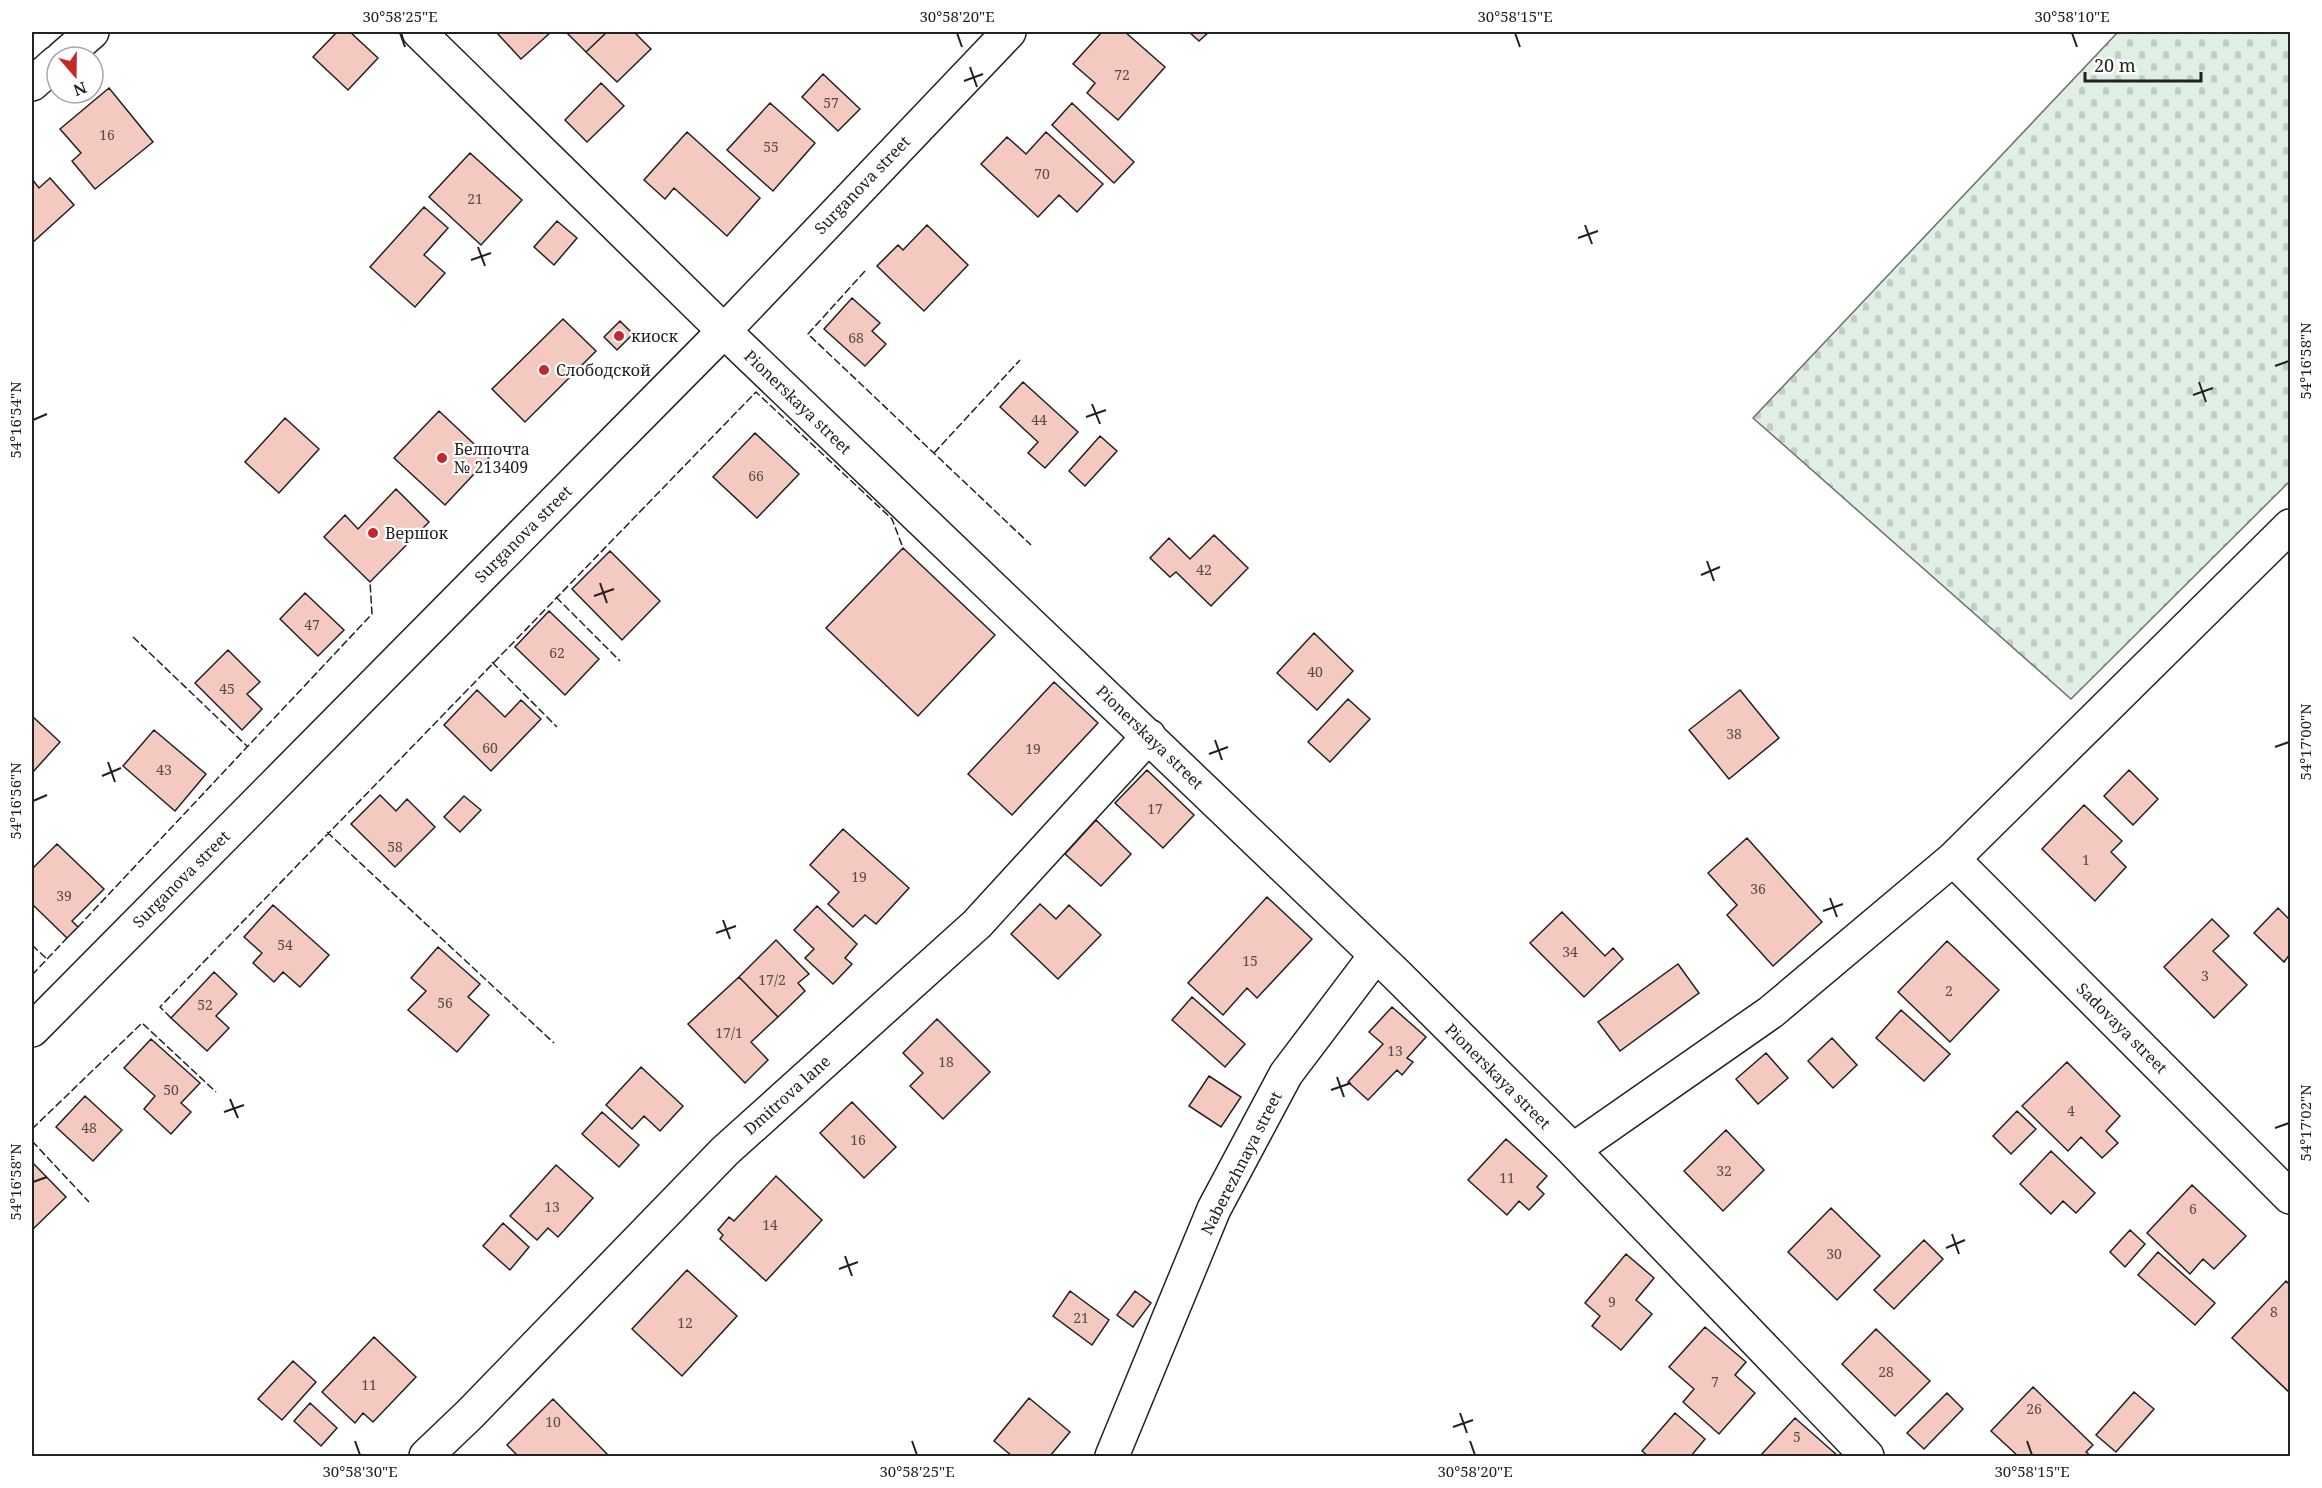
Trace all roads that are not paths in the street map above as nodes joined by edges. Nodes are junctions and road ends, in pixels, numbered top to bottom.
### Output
1 (92, 32) edge
2 (419, 32) edge
3 (1009, 32) edge
4 (77, 45) edge
5 (45, 73) edge
6 (32, 84) edge
7 (724, 331) junction
8 (2290, 526) edge
9 (1149, 736) junction
10 (1953, 859) junction
11 (1376, 955) junction
12 (32, 1030) edge
13 (1573, 1150) junction
14 (2290, 1197) edge
15 (426, 1456) edge
16 (1112, 1456) edge
17 (1867, 1456) edge

1 - 4 street
2 - 7 street, Pionerskaya street
3 - 7 street, Surganova street
5 - 6 street
7 - 9 street, Pionerskaya street
7 - 12 street, Surganova street
8 - 10 street
9 - 11 street, Pionerskaya street
9 - 15 street, Dmitrova lane
10 - 13 street
10 - 14 street, Sadovaya street
11 - 13 street, Pionerskaya street
11 - 16 street, Naberezhnaya street
13 - 17 street, Pionerskaya street

